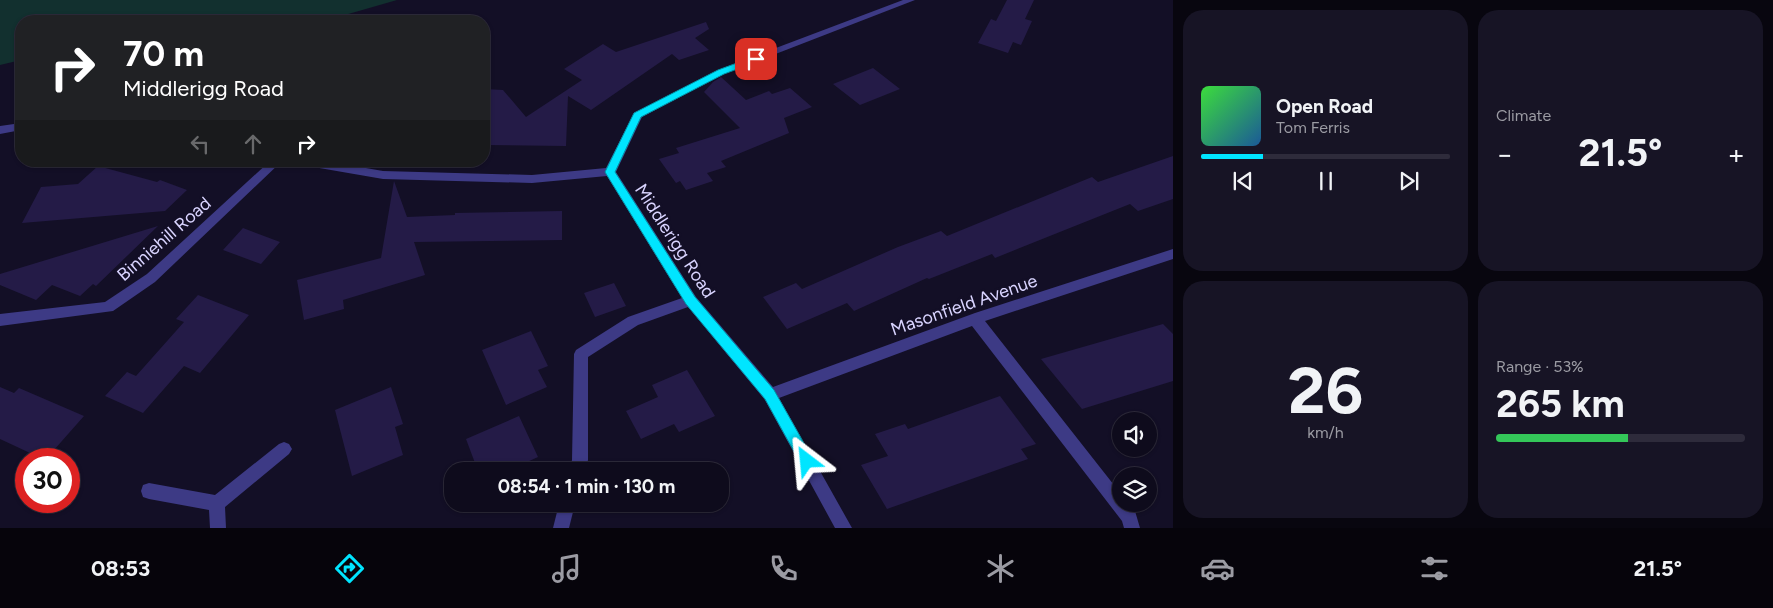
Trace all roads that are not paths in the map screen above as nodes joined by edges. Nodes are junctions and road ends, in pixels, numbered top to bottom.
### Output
1 (911, 0) edge
2 (15, 128) edge
3 (0, 130) edge
4 (270, 167) edge
5 (337, 167) edge
6 (610, 172) junction
7 (1173, 254) edge
8 (691, 301) junction
9 (976, 319) junction
10 (0, 320) edge
11 (770, 395) junction
12 (284, 450) dead end
13 (579, 462) edge
14 (149, 491) dead end
15 (217, 503) junction
16 (565, 512) edge
17 (218, 528) edge
18 (560, 528) edge
19 (844, 528) edge
20 (1132, 528) edge

1 - 6 street
2 - 3 street
4 - 10 street, Binniehill Road
5 - 6 street
6 - 8 street, Middlerigg Road
7 - 9 street, Masonfield Avenue
8 - 11 street, Middlerigg Road
8 - 13 street
9 - 11 street, Masonfield Avenue
9 - 20 street
11 - 19 street, Middlerigg Road
12 - 15 street
14 - 15 street
15 - 17 street
16 - 18 street

